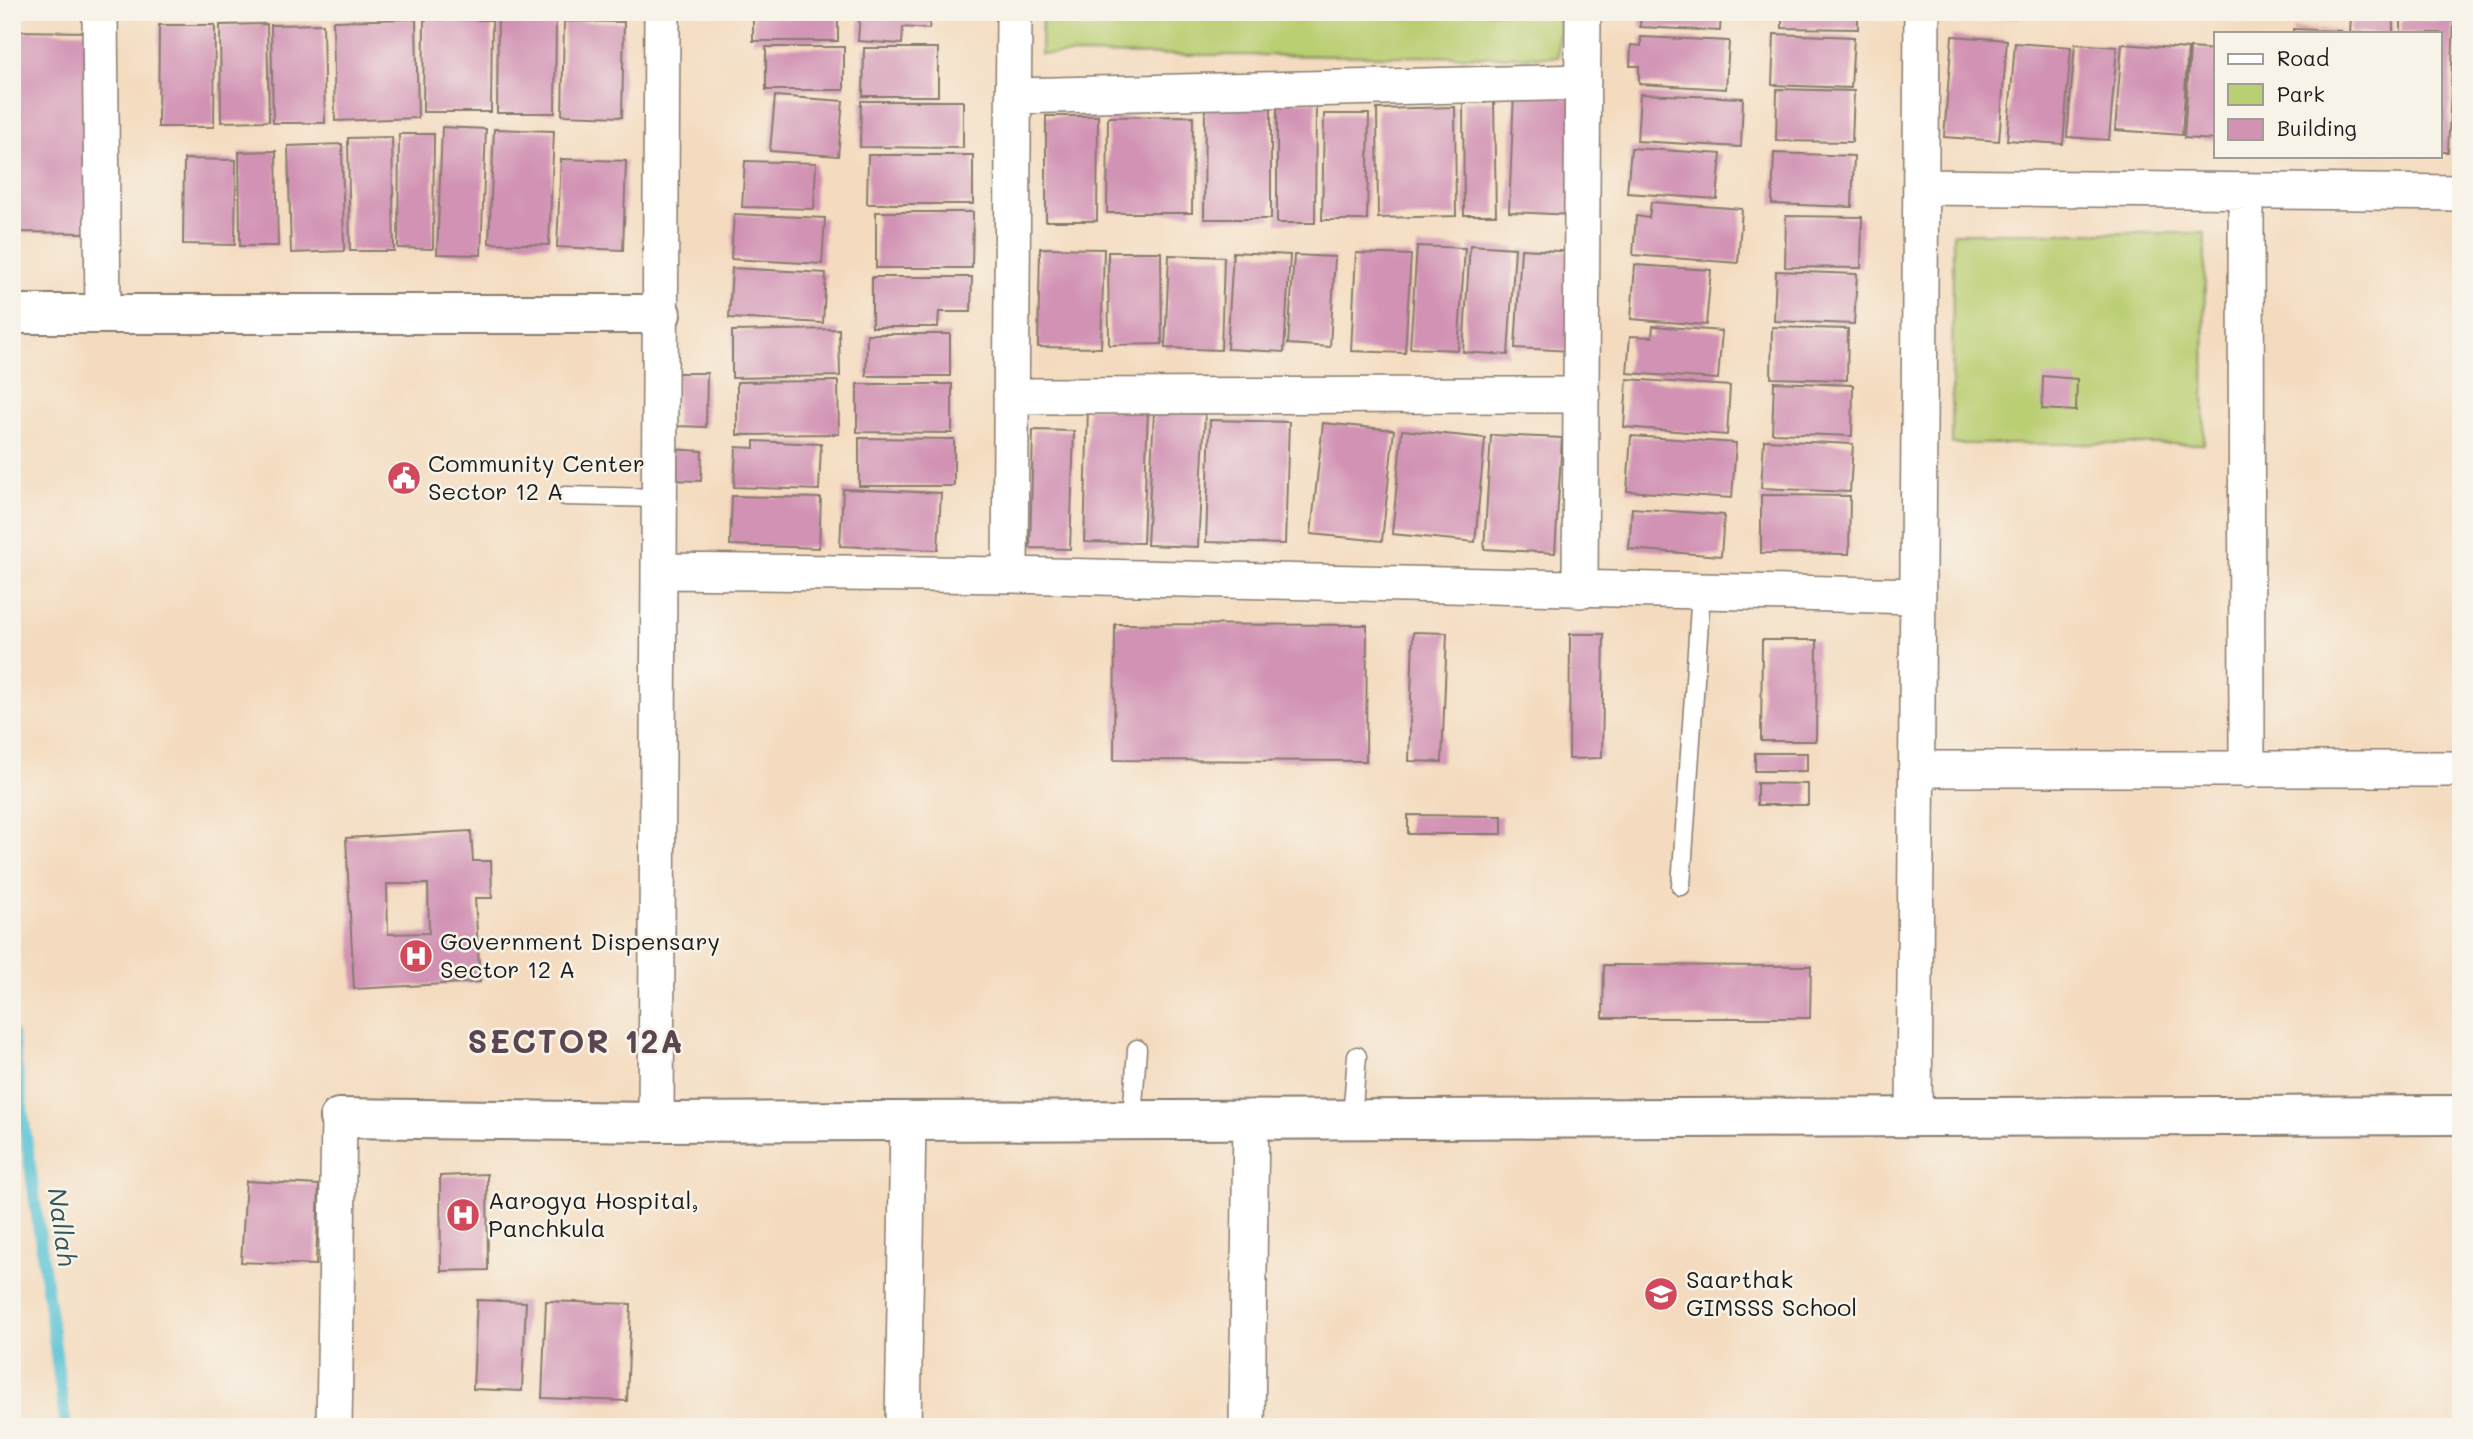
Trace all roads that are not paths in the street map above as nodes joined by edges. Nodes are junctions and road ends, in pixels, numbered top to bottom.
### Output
1 (100, 12) edge
2 (662, 12) edge
3 (1014, 12) edge
4 (1583, 12) edge
5 (1922, 12) edge
6 (1583, 82) junction
7 (1014, 96) junction
8 (1921, 187) junction
9 (2246, 192) junction
10 (2461, 193) edge
11 (19, 314) edge
12 (103, 314) junction
13 (661, 314) junction
14 (1582, 395) junction
15 (1012, 396) junction
16 (565, 496) dead end
17 (660, 498) junction
18 (660, 571) junction
19 (1010, 575) junction
20 (1580, 590) junction
21 (1701, 592) junction
22 (1918, 596) junction
23 (1917, 769) junction
24 (2461, 769) edge
25 (2247, 770) junction
26 (1681, 886) dead end
27 (1137, 1049) dead end
28 (1357, 1056) dead end
29 (2461, 1115) edge
30 (339, 1118) joint
31 (1251, 1118) junction
32 (1352, 1118) junction
33 (1914, 1118) junction
34 (1132, 1119) junction
35 (908, 1121) junction
36 (656, 1122) junction
37 (334, 1427) edge
38 (903, 1427) edge
39 (1247, 1427) edge

1 - 12 street
2 - 13 street
3 - 7 street
4 - 6 street
5 - 8 street
6 - 7 street
6 - 14 street
7 - 15 street
8 - 9 street
8 - 22 street
9 - 10 street
9 - 25 street
11 - 12 street
12 - 13 street
13 - 17 street
14 - 15 street
14 - 20 street
15 - 19 street
16 - 17 lane
17 - 18 street
18 - 19 street
18 - 36 street
19 - 20 street
20 - 21 street
21 - 22 street
21 - 26 lane
22 - 23 street
23 - 25 street
23 - 33 street
24 - 25 street
27 - 34 lane
28 - 32 lane
29 - 33 street
30 - 36 street
30 - 37 street
31 - 32 street
31 - 34 street
31 - 39 street
32 - 33 street
34 - 35 street
35 - 36 street
35 - 38 street

